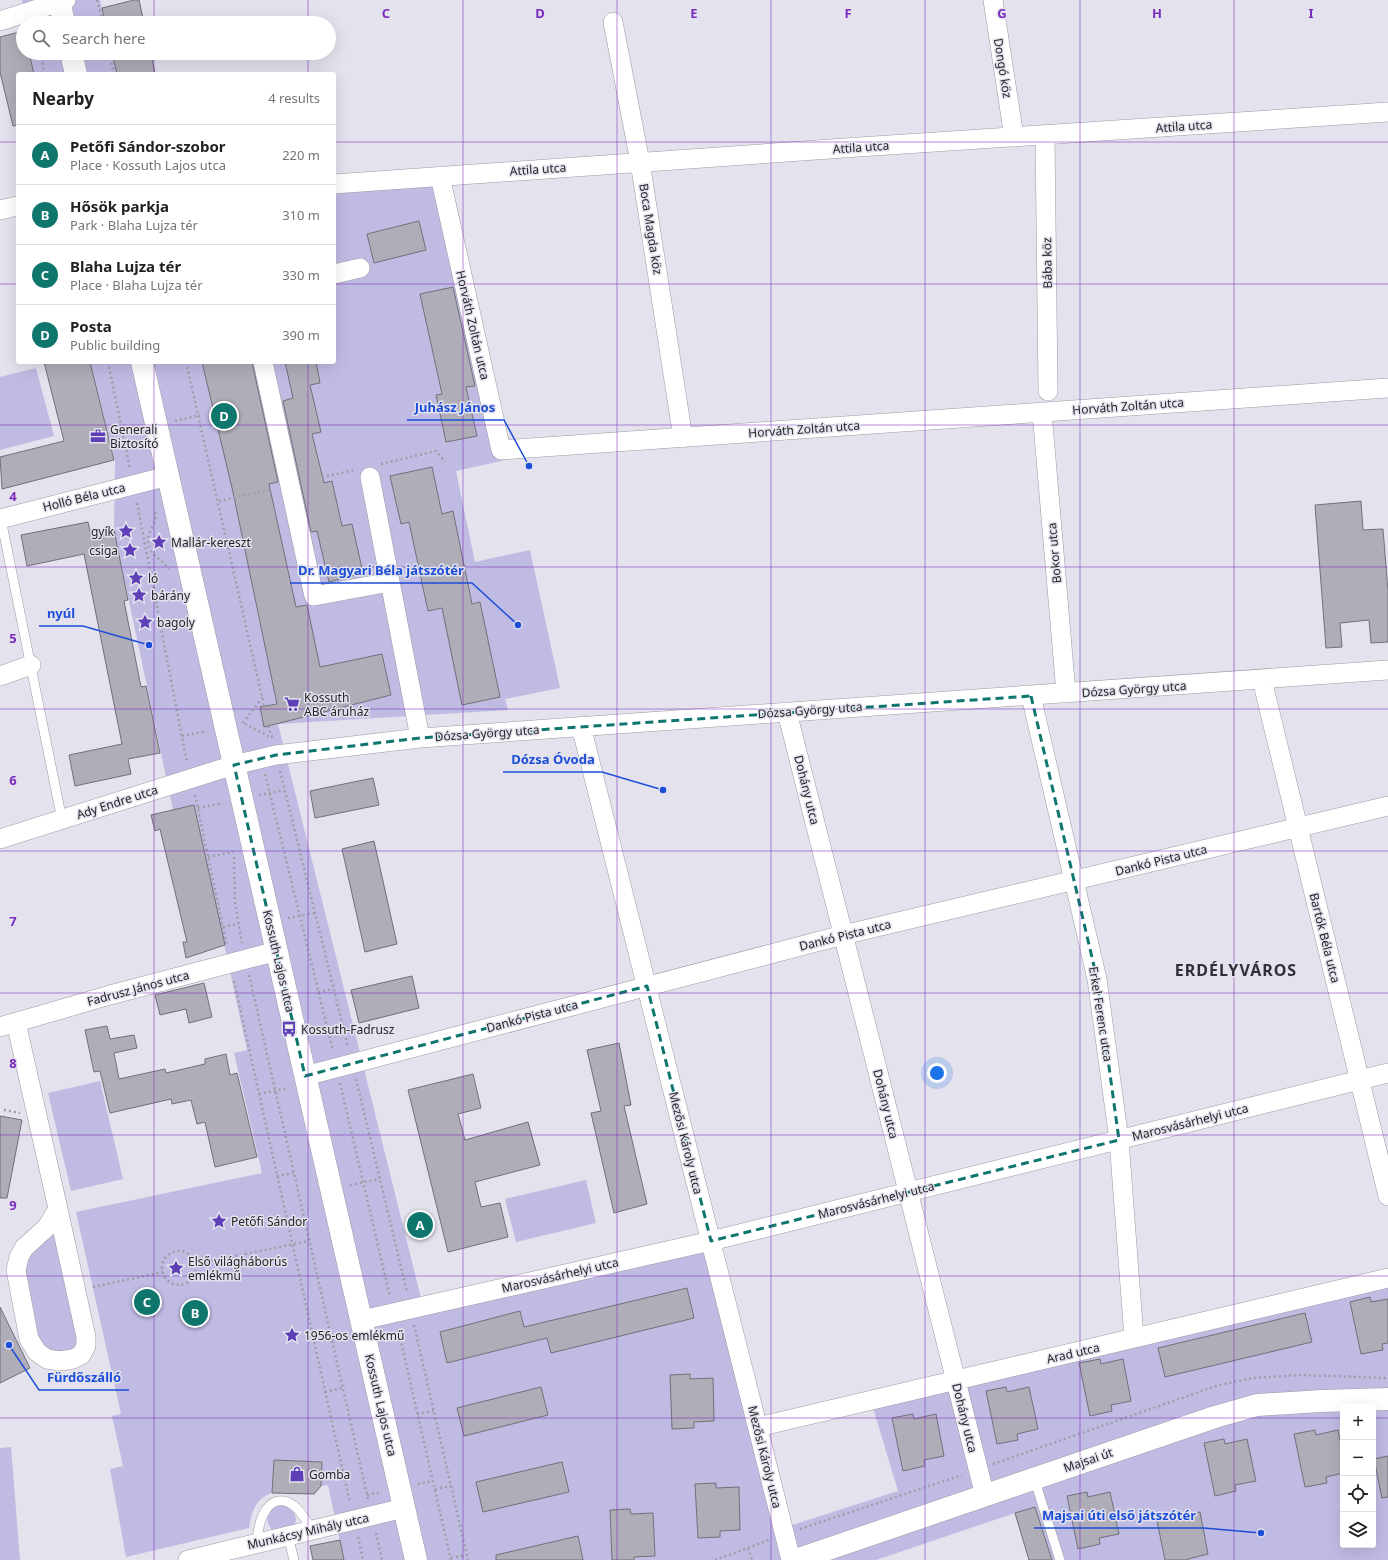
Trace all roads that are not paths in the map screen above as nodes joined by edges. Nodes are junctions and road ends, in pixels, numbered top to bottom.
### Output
1 (993, 0) edge
2 (62, 1) edge
3 (63, 16) edge
4 (0, 21) edge
5 (613, 22) dead end
6 (73, 60) edge
7 (76, 72) edge
8 (1388, 112) edge
9 (1046, 135) junction
10 (1014, 137) junction
11 (640, 162) junction
12 (440, 176) junction
13 (336, 184) edge
14 (16, 206) edge
15 (0, 210) edge
16 (360, 268) dead end
17 (336, 274) edge
18 (142, 364) edge
19 (263, 364) edge
20 (1388, 388) edge
21 (1048, 391) dead end
22 (1042, 412) junction
23 (683, 438) junction
24 (369, 470) road end
25 (168, 476) junction
26 (1, 519) edge
27 (390, 582) junction
28 (31, 665) junction
29 (1388, 670) edge
30 (0, 676) edge
31 (1262, 680) junction
32 (1066, 693) junction
33 (1031, 696) junction
34 (787, 712) junction
35 (581, 726) junction
36 (420, 738) junction
37 (234, 765) junction
38 (1388, 806) edge
39 (62, 820) junction
40 (1298, 827) junction
41 (0, 839) edge
42 (1074, 881) junction
43 (843, 935) junction
44 (277, 951) junction
45 (647, 986) junction
46 (8, 1024) edge
47 (1388, 1073) edge
48 (306, 1076) junction
49 (1360, 1080) junction
50 (1119, 1140) junction
51 (908, 1192) junction
52 (1388, 1196) edge
53 (58, 1209) junction
54 (711, 1241) junction
55 (1388, 1278) edge
56 (362, 1320) junction
57 (1134, 1338) junction
58 (956, 1380) junction
59 (1388, 1399) edge
60 (758, 1427) junction
61 (1034, 1478) junction
62 (984, 1496) junction
63 (404, 1508) junction
64 (311, 1530) junction
65 (288, 1536) junction
66 (258, 1543) junction
67 (200, 1559) edge
68 (294, 1560) edge
69 (416, 1560) edge
70 (791, 1560) edge
71 (796, 1560) edge
72 (1060, 1560) edge

1 - 10 street, Dongó köz
2 - 3 street
2 - 4 street
5 - 11 street, Boca Magda köz
6 - 7 street
8 - 9 street, Attila utca
9 - 10 street, Attila utca
9 - 21 street, Bába köz
10 - 11 street, Attila utca
11 - 12 street, Attila utca
11 - 23 street, Boca Magda köz
12 - 13 street, Attila utca
12 - 23 street, Horváth Zoltán utca
14 - 15 street
16 - 17 street
18 - 25 street, Kossuth Lajos utca
19 - 27 street
20 - 22 street, Horváth Zoltán utca
22 - 23 street, Horváth Zoltán utca
22 - 32 street, Bokor utca
24 - 27 street
25 - 26 street, Holló Béla utca
25 - 37 street, Kossuth Lajos utca
26 - 28 lane
27 - 36 street
28 - 30 street
28 - 39 lane
29 - 31 street, Dózsa György utca
31 - 32 street, Dózsa György utca
31 - 40 street, Bartók Béla utca
32 - 33 street, Dózsa György utca
33 - 34 street, Dózsa György utca
33 - 42 street, Erkel Ferenc utca
34 - 35 street, Dózsa György utca
34 - 43 street, Dohány utca
35 - 36 street, Dózsa György utca
35 - 45 street, Mezősi Károly utca
36 - 37 street, Dózsa György utca
37 - 39 street, Ady Endre utca
37 - 44 street, Kossuth Lajos utca
38 - 40 street, Dankó Pista utca
39 - 41 street, Ady Endre utca
40 - 42 street, Dankó Pista utca
40 - 49 street, Bartók Béla utca
42 - 43 street, Dankó Pista utca
42 - 50 street, Erkel Ferenc utca
43 - 45 street, Dankó Pista utca
43 - 51 street, Dohány utca
44 - 46 street, Fadrusz János utca
44 - 48 street, Kossuth Lajos utca
45 - 48 street, Dankó Pista utca
45 - 54 street, Mezősi Károly utca
46 - 53 street
47 - 49 street, Marosvásárhelyi utca
48 - 56 street, Kossuth Lajos utca
49 - 50 street, Marosvásárhelyi utca
49 - 52 street, Bartók Béla utca
50 - 51 street, Marosvásárhelyi utca
50 - 57 street, Erkel Ferenc utca
51 - 54 street, Marosvásárhelyi utca
51 - 58 street, Dohány utca
53 - 53 street
54 - 56 street, Marosvásárhelyi utca
54 - 60 street, Mezősi Károly utca
55 - 57 street, Arad utca
56 - 63 street, Kossuth Lajos utca
57 - 58 street, Arad utca
58 - 60 street, Arad utca
58 - 62 street, Dohány utca
59 - 61 street, Majsai út
60 - 70 street, Mezősi Károly utca
61 - 62 street, Majsai út
61 - 72 lane
62 - 71 street, Majsai út
63 - 64 street, Munkácsy Mihály utca
63 - 69 street, Kossuth Lajos utca
64 - 65 street, Munkácsy Mihály utca
64 - 66 lane
65 - 66 street, Munkácsy Mihály utca
65 - 68 lane
66 - 67 street, Munkácsy Mihály utca

